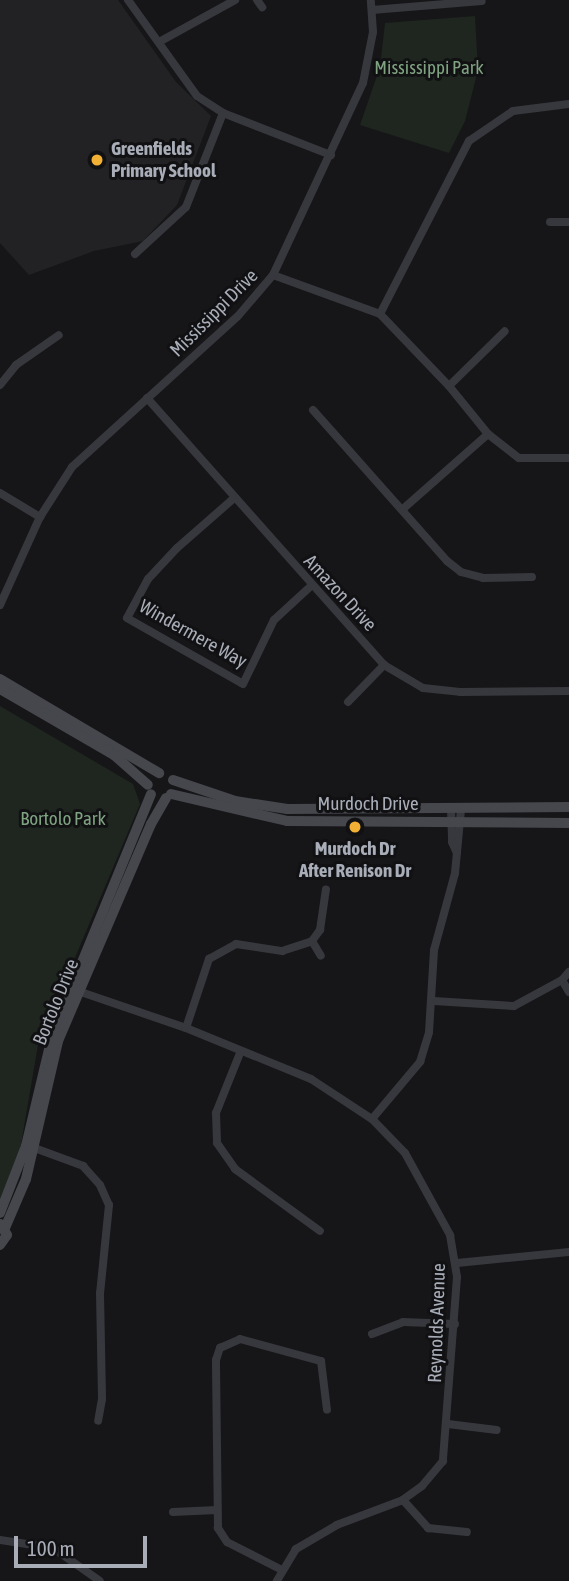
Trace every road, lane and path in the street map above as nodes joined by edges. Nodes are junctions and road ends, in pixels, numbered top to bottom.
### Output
1 (128, 0) edge
2 (235, 0) edge
3 (371, 0) edge
4 (482, 1) edge
5 (372, 10) junction
6 (159, 42) junction
7 (569, 104) edge
8 (223, 113) junction
9 (331, 155) junction
10 (550, 222) dead end
11 (569, 222) edge
12 (135, 254) dead end
13 (273, 275) junction
14 (380, 314) junction
15 (505, 331) dead end
16 (59, 335) dead end
17 (0, 385) edge
18 (449, 386) junction
19 (146, 398) junction
20 (313, 410) dead end
21 (488, 434) junction
22 (569, 458) edge
23 (0, 493) edge
24 (233, 499) junction
25 (404, 508) junction
26 (40, 517) junction
27 (532, 577) dead end
28 (311, 586) junction
29 (0, 605) edge
30 (384, 665) junction
31 (0, 679) edge
32 (0, 689) edge
33 (569, 691) edge
34 (348, 702) dead end
35 (159, 773) junction
36 (173, 780) junction
37 (149, 789) junction
38 (169, 796) junction
39 (569, 807) edge
40 (456, 815) junction
41 (569, 823) edge
42 (326, 889) dead end
43 (312, 941) junction
44 (321, 956) dead end
45 (569, 972) edge
46 (562, 980) junction
47 (74, 990) junction
48 (569, 992) edge
49 (434, 1000) junction
50 (186, 1028) junction
51 (240, 1053) junction
52 (372, 1119) junction
53 (30, 1146) junction
54 (0, 1213) edge
55 (2, 1226) edge
56 (320, 1231) dead end
57 (0, 1245) edge
58 (569, 1252) edge
59 (457, 1263) junction
60 (455, 1324) junction
61 (372, 1334) dead end
62 (327, 1410) dead end
63 (98, 1421) dead end
64 (449, 1424) junction
65 (497, 1430) dead end
66 (404, 1500) junction
67 (217, 1510) junction
68 (173, 1513) dead end
69 (467, 1532) dead end
70 (0, 1540) edge
71 (280, 1569) junction
72 (96, 1580) edge
73 (277, 1581) edge

1 - 6 street
2 - 6 street
3 - 5 street, Mississippi Drive
4 - 5 street
5 - 9 street, Mississippi Drive
6 - 8 street
7 - 14 street
8 - 9 street
8 - 12 street
9 - 13 street, Mississippi Drive
10 - 11 street
13 - 14 street
13 - 19 street, Mississippi Drive
14 - 18 street
15 - 18 street
16 - 17 street
18 - 21 street
19 - 24 street, Amazon Drive
19 - 26 street, Mississippi Drive
20 - 25 street
21 - 22 street
21 - 25 street
23 - 26 street
24 - 28 street, Amazon Drive
24 - 28 street, Windermere Way
25 - 27 street
26 - 29 street, Mississippi Drive
28 - 30 street, Amazon Drive
30 - 33 street, Amazon Drive
30 - 34 street
31 - 35 main road, Murdoch Drive
32 - 37 main road, Murdoch Drive
35 - 36 main road, Murdoch Drive
35 - 37 main road
36 - 38 main road
36 - 40 main road, Murdoch Drive
37 - 38 main road, Murdoch Drive
37 - 47 main road, Bortolo Drive
38 - 40 main road, Murdoch Drive
38 - 47 main road, Bortolo Drive
39 - 40 main road, Murdoch Drive
40 - 41 main road, Murdoch Drive
40 - 49 street
42 - 43 street
43 - 44 street
43 - 50 street
45 - 46 street
46 - 48 street
46 - 49 street
47 - 50 street, Reynolds Avenue
47 - 53 main road, Bortolo Drive
49 - 52 street
50 - 51 street, Reynolds Avenue
51 - 52 street, Reynolds Avenue
51 - 56 street
52 - 59 street, Reynolds Avenue
53 - 54 main road, Bortolo Drive
53 - 55 main road, Bortolo Drive
53 - 63 street
55 - 57 main road, Bortolo Drive
58 - 59 street
59 - 60 street, Reynolds Avenue
60 - 61 street
60 - 64 street, Reynolds Avenue
62 - 67 street
64 - 65 street
64 - 66 street, Reynolds Avenue
66 - 69 street
66 - 71 street, Reynolds Avenue
67 - 68 street
67 - 71 street
70 - 72 street
71 - 73 street, Reynolds Avenue

